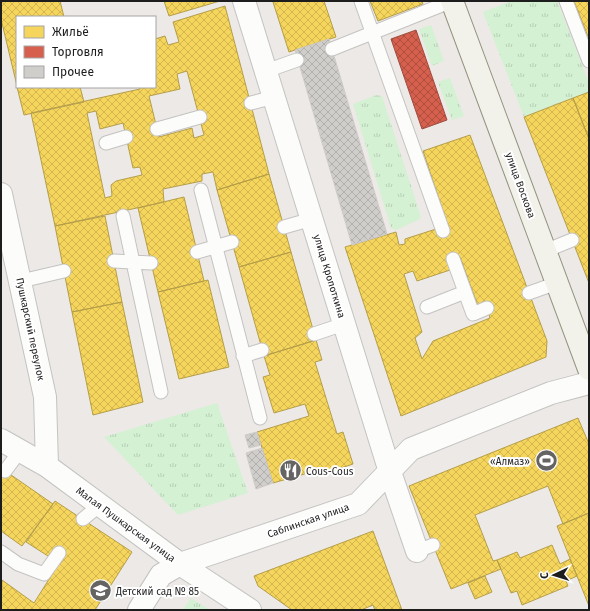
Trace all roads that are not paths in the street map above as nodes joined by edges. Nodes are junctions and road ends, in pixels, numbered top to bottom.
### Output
1 (244, 1) edge
2 (361, 1) edge
3 (452, 1) edge
4 (566, 1) edge
5 (372, 32) junction
6 (332, 48) dead end
7 (297, 60) dead end
8 (589, 62) edge
9 (266, 71) junction
10 (274, 96) junction
11 (251, 103) dead end
12 (200, 117) dead end
13 (157, 130) dead end
14 (126, 137) dead end
15 (106, 143) dead end
16 (200, 190) dead end
17 (1, 194) edge
18 (123, 216) dead end
19 (312, 219) junction
20 (284, 227) dead end
21 (443, 231) dead end
22 (572, 240) dead end
23 (232, 242) dead end
24 (216, 247) junction
25 (545, 251) junction
26 (197, 252) dead end
27 (453, 259) dead end
28 (114, 261) dead end
29 (133, 262) junction
30 (151, 263) dead end
31 (64, 272) dead end
32 (21, 281) junction
33 (557, 282) junction
34 (465, 292) junction
35 (529, 293) dead end
36 (427, 307) dead end
37 (487, 308) dead end
38 (344, 324) junction
39 (314, 334) dead end
40 (262, 350) dead end
41 (244, 356) junction
42 (589, 369) edge
43 (589, 383) edge
44 (161, 392) dead end
45 (260, 418) dead end
46 (1, 440) edge
47 (20, 451) junction
48 (47, 466) junction
49 (4, 471) dead end
50 (390, 472) junction
51 (100, 505) junction
52 (83, 519) dead end
53 (425, 548) dead end
54 (1, 552) edge
55 (59, 553) dead end
56 (180, 564) junction
57 (139, 610) edge
58 (250, 610) edge

1 - 9 street, улица Кропоткина
2 - 5 lane
3 - 5 lane
3 - 25 street, улица Воскова
4 - 8 lane
5 - 6 lane
5 - 21 lane
7 - 9 lane
9 - 10 street, улица Кропоткина
10 - 11 lane
10 - 19 street, улица Кропоткина
12 - 13 lane
14 - 15 lane
16 - 24 lane
17 - 32 street, Пушкарский переулок
18 - 29 lane
19 - 20 lane
19 - 38 street, улица Кропоткина
22 - 25 lane
23 - 24 lane
24 - 26 lane
24 - 41 lane
25 - 33 street, улица Воскова
27 - 34 lane
28 - 29 lane
29 - 30 lane
29 - 44 lane
31 - 32 lane
32 - 48 street, Пушкарский переулок
33 - 35 lane
33 - 42 street, улица Воскова
34 - 36 lane
34 - 37 lane
38 - 39 lane
38 - 50 street, улица Кропоткина
40 - 41 lane
41 - 45 lane
43 - 50 street, Саблинская улица
46 - 47 street, Малая Пушкарская улица
47 - 48 street, Малая Пушкарская улица
47 - 49 lane
48 - 51 street, Малая Пушкарская улица
50 - 53 street, улица Кропоткина
50 - 56 street, Саблинская улица
51 - 52 lane
51 - 56 street, Малая Пушкарская улица
54 - 55 lane
56 - 57 street, Саблинская улица
56 - 58 street, Малая Пушкарская улица

